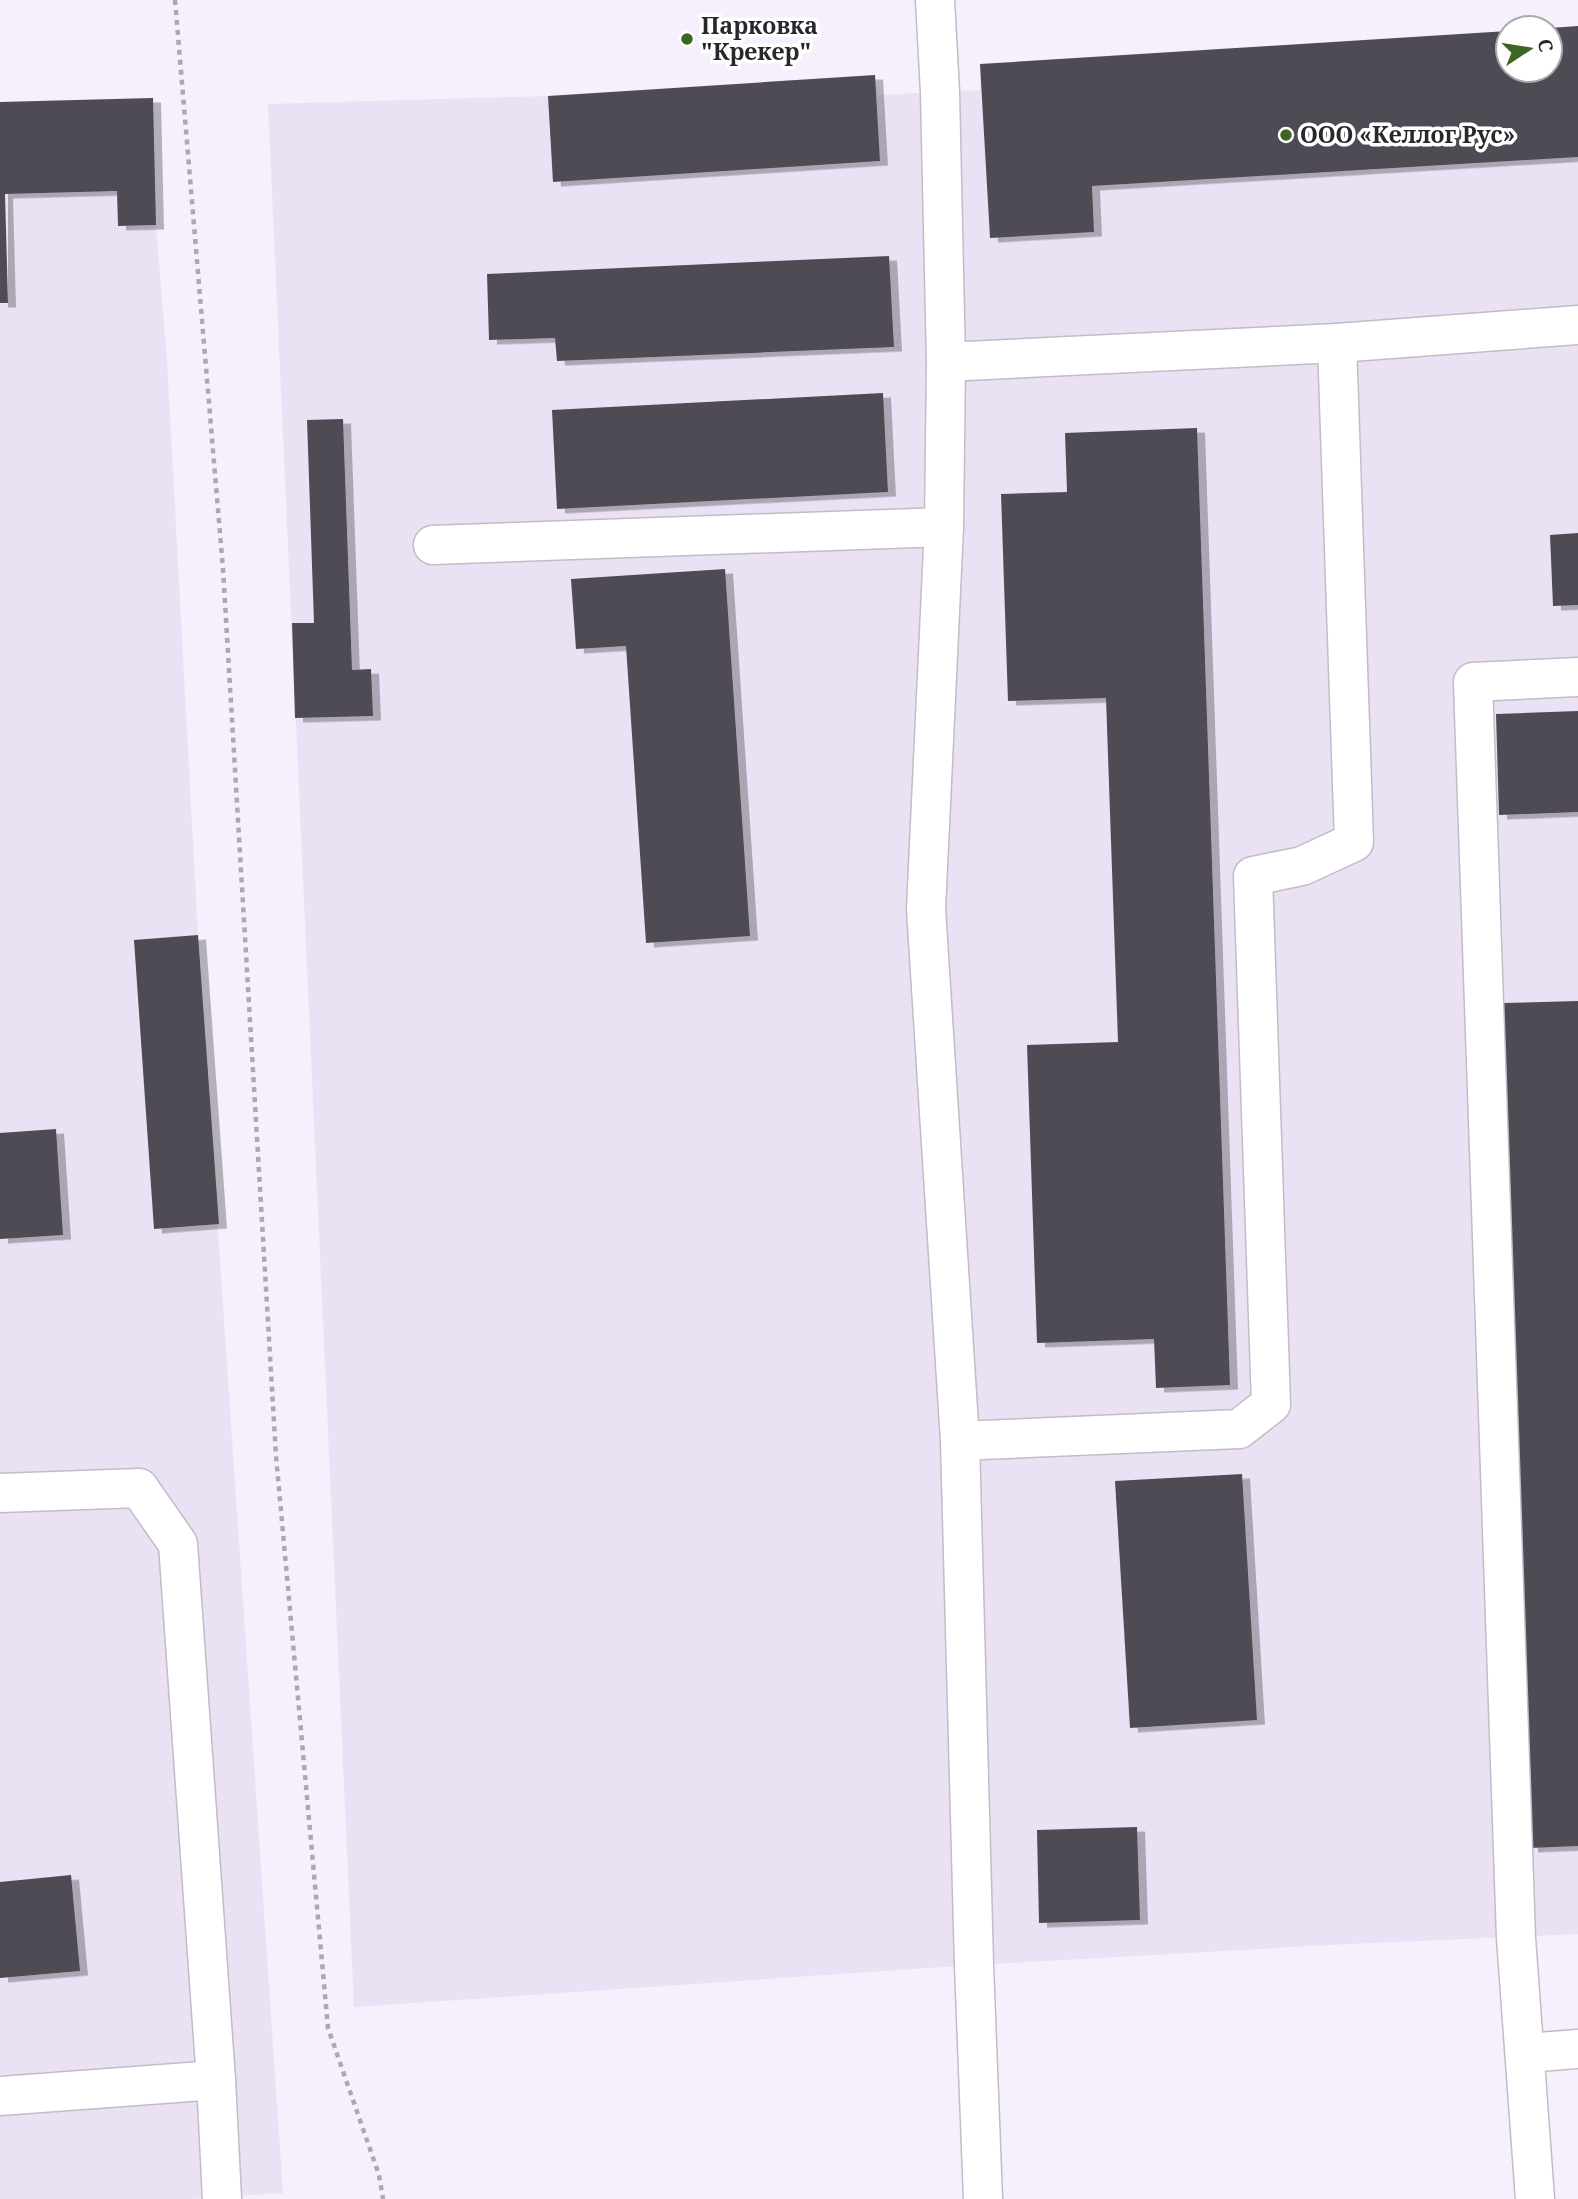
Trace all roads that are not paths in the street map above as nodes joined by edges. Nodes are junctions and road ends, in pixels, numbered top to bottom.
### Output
1 (935, 0) edge
2 (1578, 325) edge
3 (1338, 343) junction
4 (946, 362) junction
5 (944, 527) junction
6 (433, 545) dead end
7 (1578, 677) edge
8 (960, 1441) junction
9 (0, 1493) edge
10 (1578, 2049) edge
11 (1526, 2053) junction
12 (216, 2080) junction
13 (0, 2096) edge
14 (222, 2199) edge
15 (983, 2199) edge
16 (1535, 2199) edge

1 - 4 lane
2 - 3 lane
3 - 4 lane
3 - 8 lane
4 - 5 lane
5 - 6 lane
5 - 8 lane
7 - 11 lane
8 - 15 lane
9 - 12 lane
10 - 11 lane
11 - 16 lane
12 - 13 lane
12 - 14 lane

